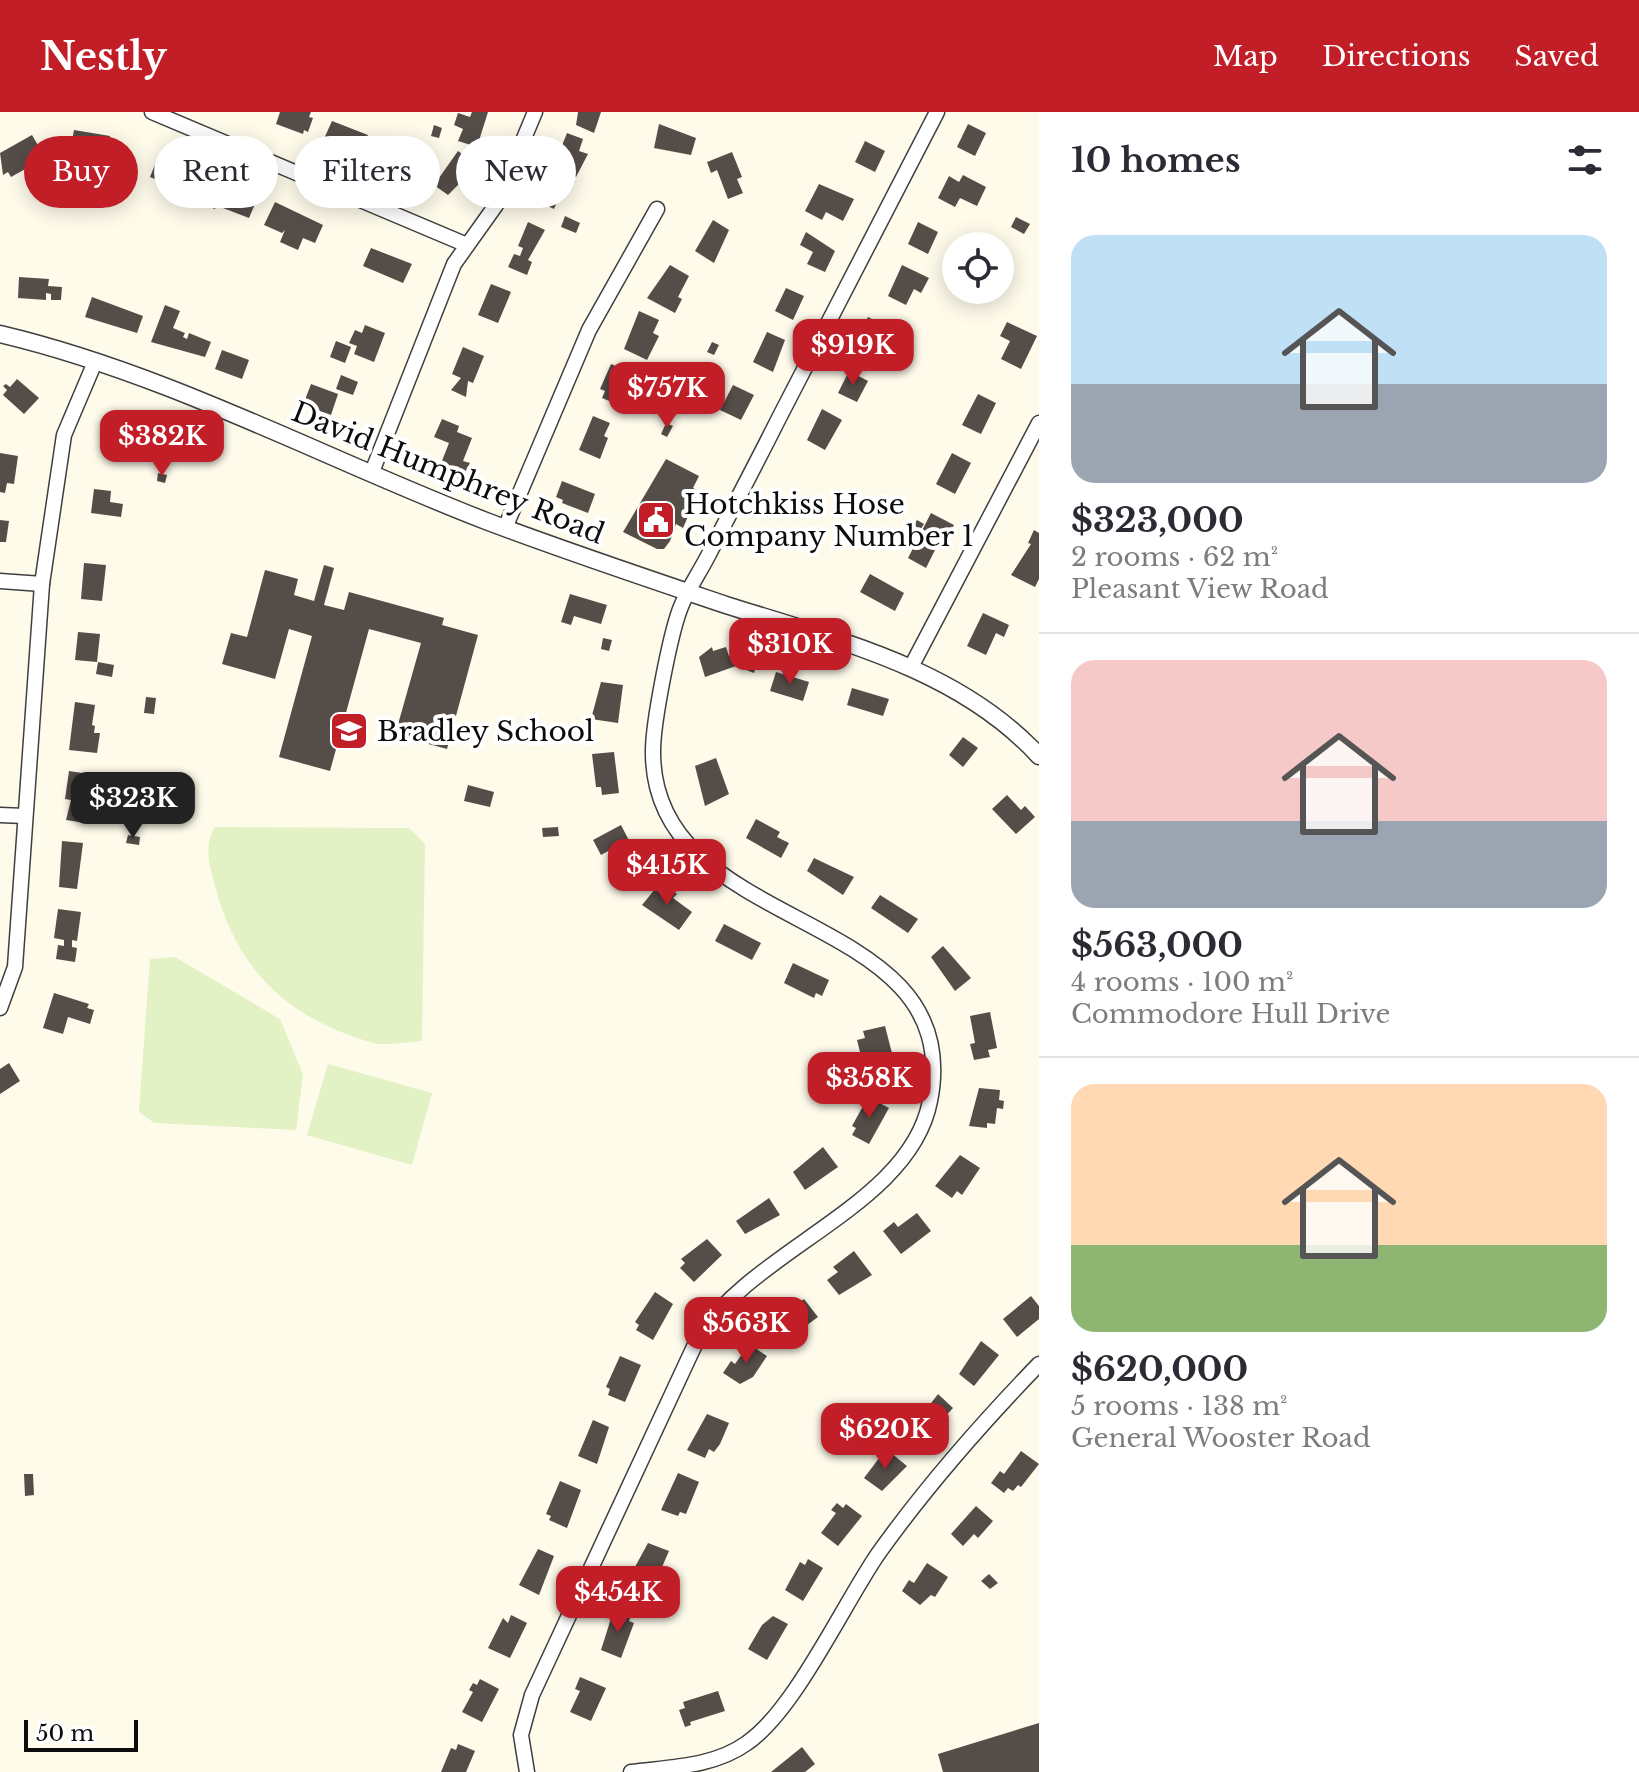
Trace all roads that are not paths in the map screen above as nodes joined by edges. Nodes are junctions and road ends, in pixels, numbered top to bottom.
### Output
1 (152, 112) edge
2 (535, 112) edge
3 (937, 112) edge
4 (657, 209) dead end
5 (467, 245) junction
6 (0, 334) edge
7 (95, 362) junction
8 (1039, 423) edge
9 (372, 472) junction
10 (505, 528) junction
11 (0, 581) edge
12 (42, 584) junction
13 (689, 593) junction
14 (911, 667) junction
15 (1039, 756) edge
16 (0, 815) edge
17 (25, 816) junction
18 (0, 1008) edge
19 (1039, 1364) edge
20 (527, 1772) edge
21 (631, 1772) edge

1 - 5 street
2 - 5 street
3 - 13 street
4 - 10 street
5 - 9 street
6 - 7 street, David Humphrey Road
7 - 9 street, David Humphrey Road
7 - 12 street
8 - 14 street
9 - 10 street, David Humphrey Road
10 - 13 street, David Humphrey Road
11 - 12 street
12 - 17 street
13 - 14 street, David Humphrey Road
13 - 20 street
14 - 15 street, David Humphrey Road
16 - 17 street
17 - 18 street
19 - 21 street

